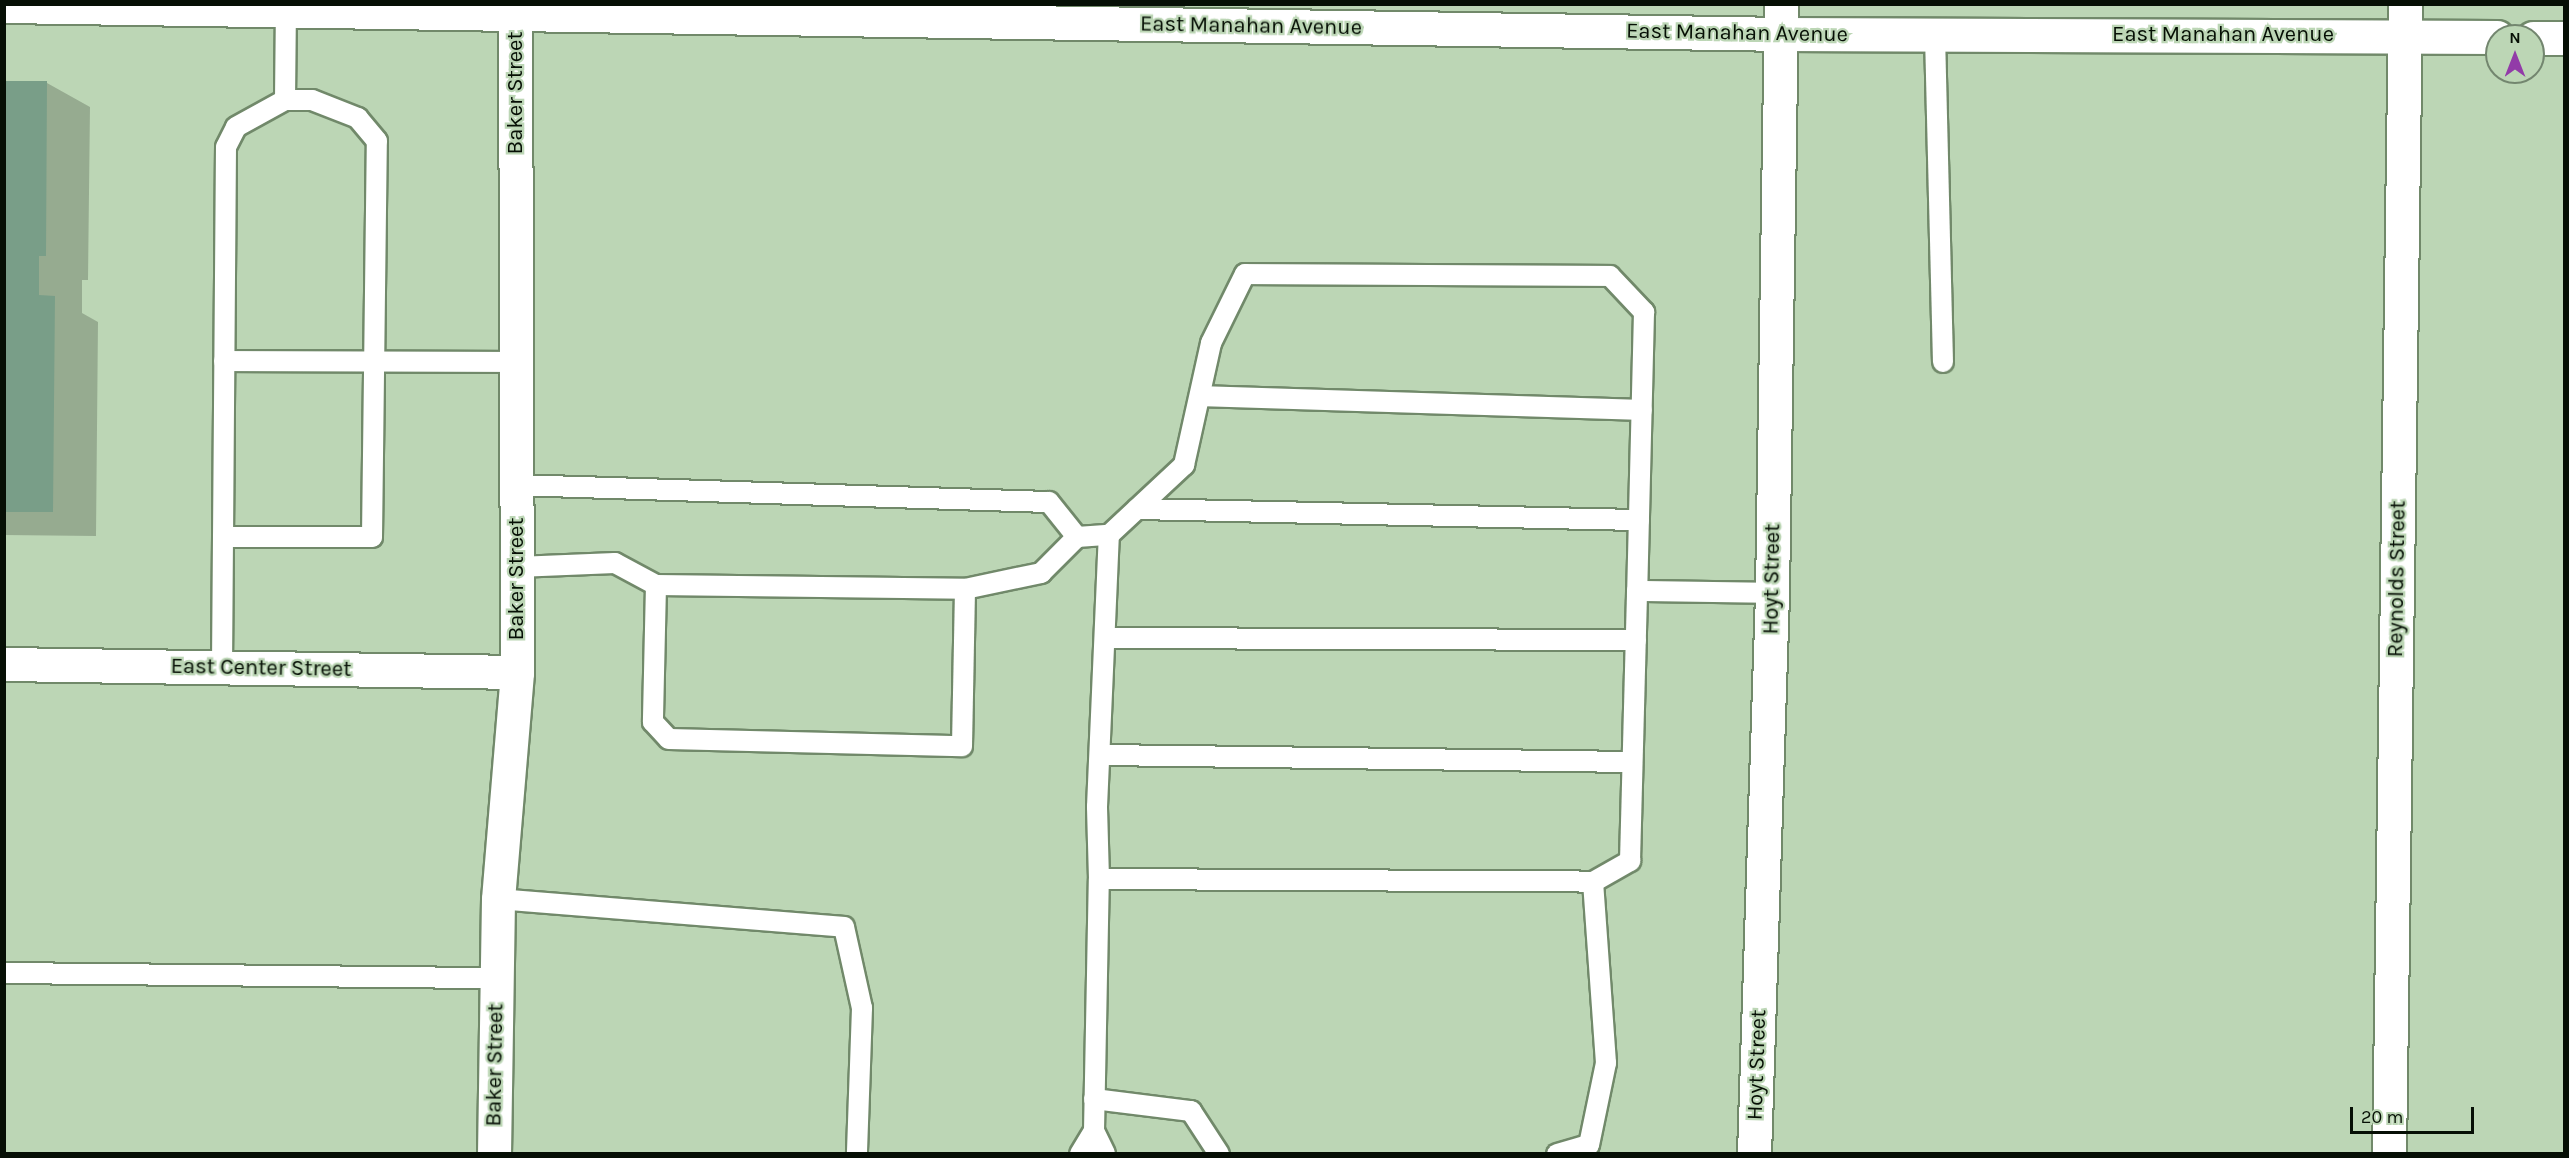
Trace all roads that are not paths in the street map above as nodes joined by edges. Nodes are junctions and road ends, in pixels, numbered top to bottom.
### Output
1 (4, 6) edge
2 (515, 9) edge
3 (286, 10) junction
4 (1781, 19) edge
5 (2404, 20) edge
6 (1935, 35) junction
7 (2485, 35) edge
8 (2545, 38) edge
9 (2565, 38) edge
10 (285, 100) junction
11 (224, 361) junction
12 (374, 362) junction
13 (516, 362) junction
14 (1943, 362) dead end
15 (1200, 396) junction
16 (1642, 410) junction
17 (516, 485) junction
18 (1137, 509) junction
19 (1639, 520) junction
20 (1110, 535) junction
21 (223, 537) junction
22 (1077, 537) junction
23 (517, 567) junction
24 (656, 585) junction
25 (965, 589) junction
26 (1637, 591) junction
27 (1772, 593) junction
28 (1105, 638) junction
29 (1636, 640) junction
30 (4, 664) edge
31 (222, 668) junction
32 (517, 672) junction
33 (1100, 755) junction
34 (1632, 762) junction
35 (1099, 879) junction
36 (1593, 882) junction
37 (498, 899) junction
38 (4, 973) edge
39 (497, 978) junction
40 (1094, 1099) junction
41 (1094, 1131) junction
42 (494, 1154) edge
43 (857, 1154) edge
44 (1080, 1154) edge
45 (1105, 1154) edge
46 (1219, 1154) edge
47 (1557, 1154) edge
48 (1754, 1154) edge
49 (2389, 1154) edge

1 - 3 street, East Manahan Avenue
2 - 3 street, East Manahan Avenue
2 - 4 street, East Manahan Avenue
2 - 13 street, Baker Street
3 - 10 lane
4 - 6 street, East Manahan Avenue
4 - 27 street, Hoyt Street
5 - 6 street, East Manahan Avenue
5 - 7 street, East Manahan Avenue
5 - 49 street, Reynolds Street
6 - 14 lane
8 - 9 street
10 - 11 lane
10 - 12 lane
11 - 12 lane
11 - 21 lane
12 - 13 lane
12 - 21 lane
13 - 17 street, Baker Street
15 - 16 lane
15 - 16 lane
15 - 18 lane
16 - 19 lane
17 - 22 lane
17 - 23 street, Baker Street
18 - 19 lane
18 - 20 lane
19 - 26 lane
20 - 22 lane
20 - 28 lane
21 - 31 lane
22 - 25 lane
23 - 24 lane
23 - 32 street, Baker Street
24 - 25 lane
24 - 25 lane
26 - 27 lane
26 - 29 lane
27 - 48 street, Hoyt Street
28 - 29 lane
28 - 33 lane
29 - 34 lane
30 - 31 street, East Center Street
31 - 32 street, East Center Street
32 - 37 street, Baker Street
33 - 34 lane
33 - 35 lane
34 - 36 lane
35 - 36 lane
35 - 40 lane
36 - 47 lane
37 - 39 street, Baker Street
37 - 43 lane
38 - 39 lane
39 - 42 street, Baker Street
40 - 41 lane
40 - 46 lane
41 - 44 lane
41 - 45 lane

